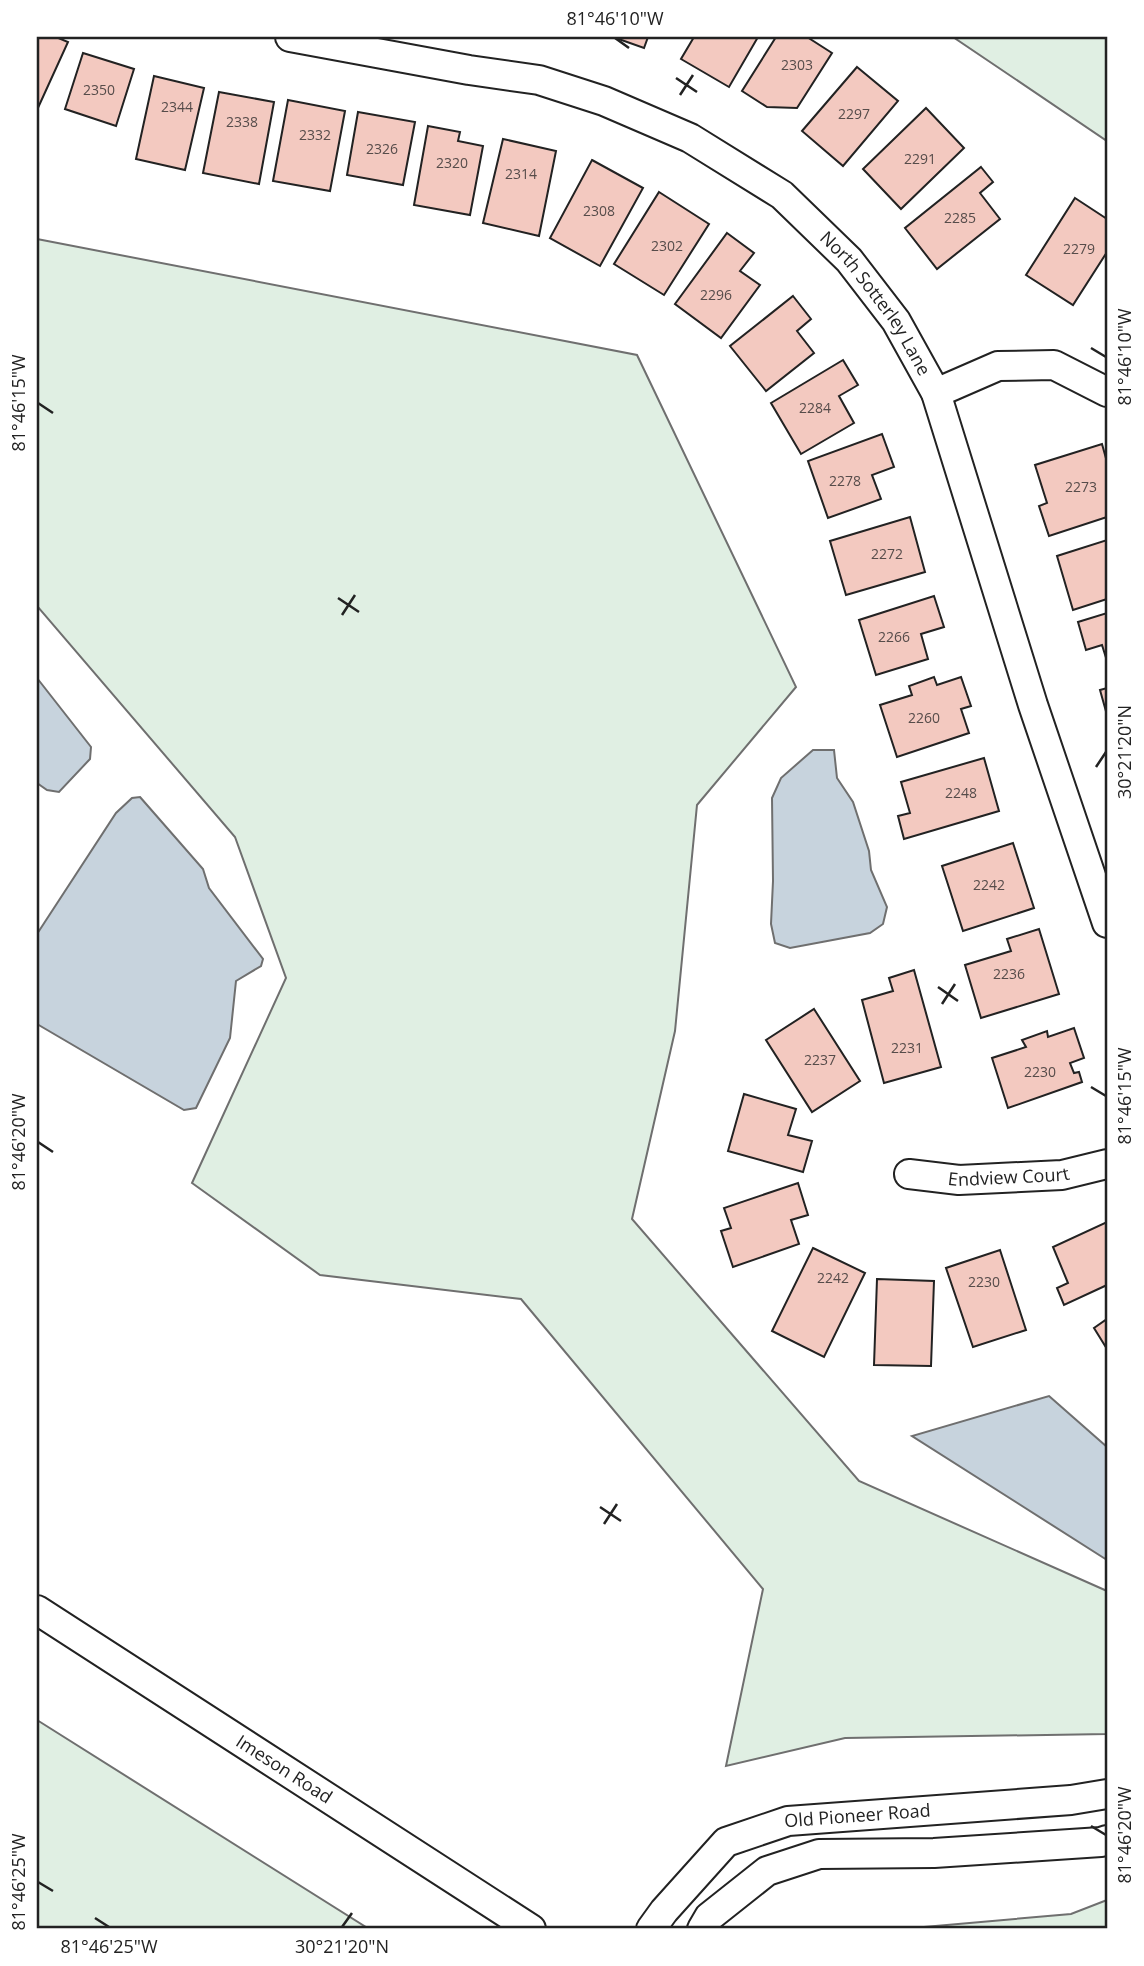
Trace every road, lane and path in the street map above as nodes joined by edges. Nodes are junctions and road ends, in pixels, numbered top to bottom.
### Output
1 (289, 37) edge
2 (1107, 392) edge
3 (936, 393) junction
4 (1107, 923) edge
5 (1107, 1164) edge
6 (909, 1174) dead end
7 (37, 1610) edge
8 (1107, 1794) edge
9 (1107, 1840) edge
10 (531, 1929) edge
11 (651, 1929) edge
12 (702, 1929) edge

1 - 3 street, North Sotterley Lane
2 - 3 street
3 - 4 street, North Sotterley Lane
5 - 6 street, Endview Court
7 - 10 street, Imeson Road
8 - 11 street, Old Pioneer Road
9 - 12 street, Old Pioneer Road

